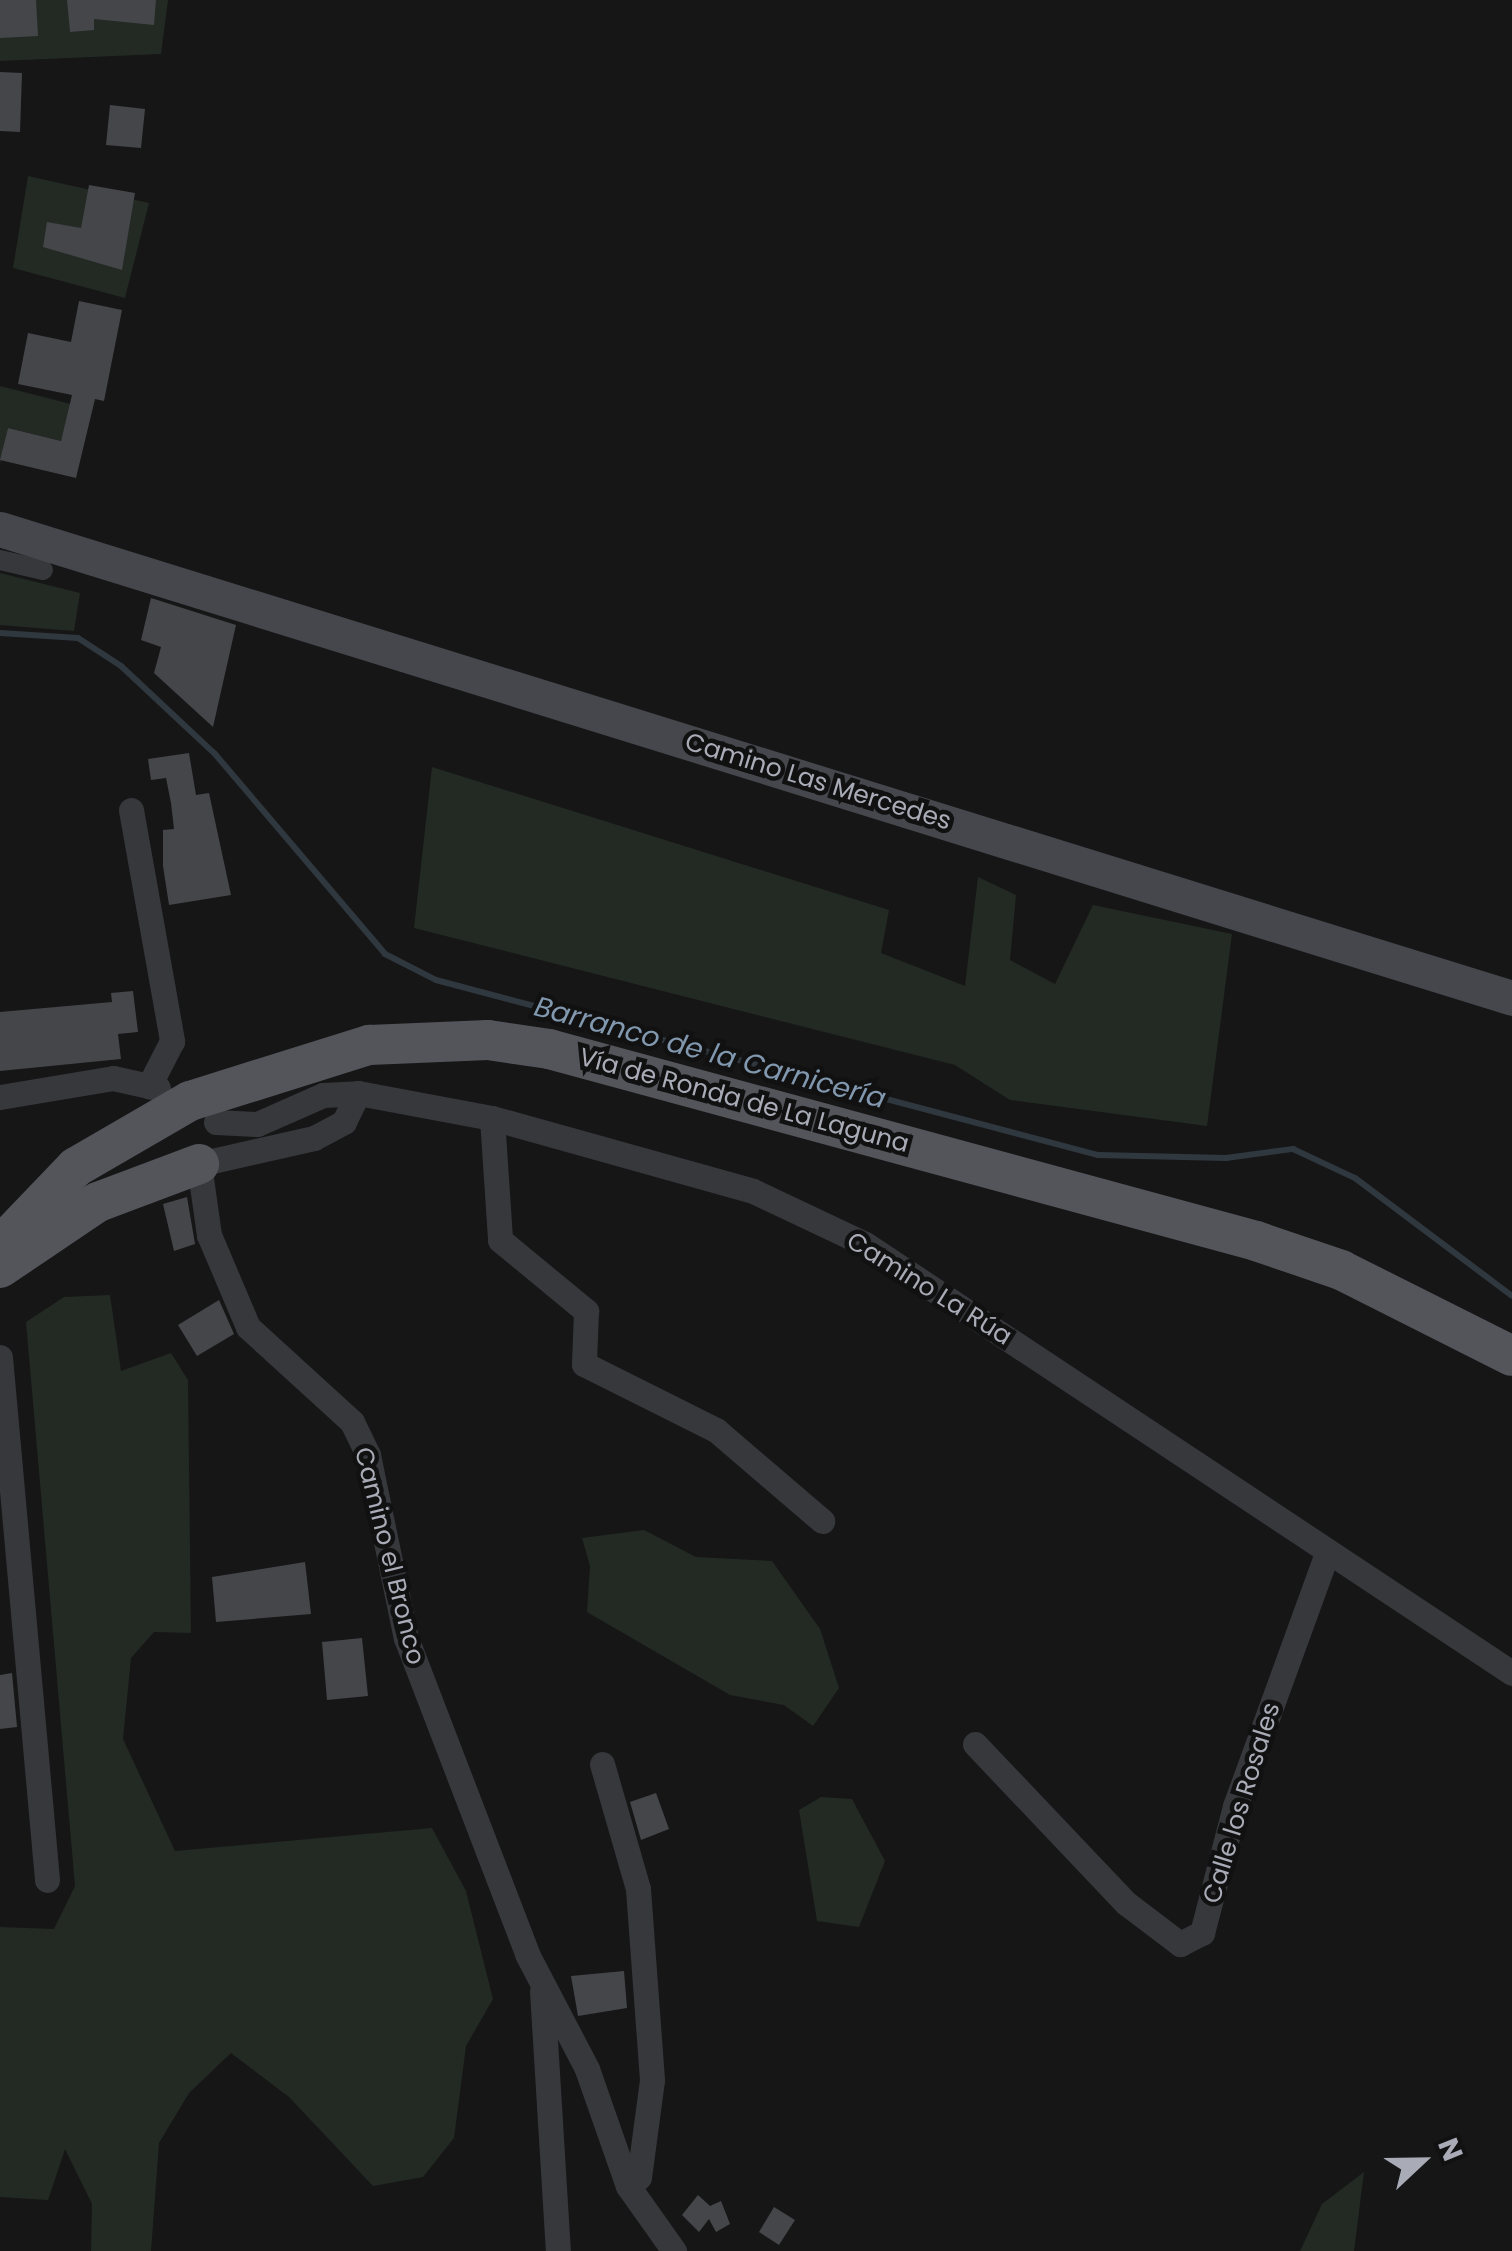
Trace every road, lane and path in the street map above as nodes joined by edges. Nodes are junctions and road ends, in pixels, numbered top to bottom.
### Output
1 (0, 530) edge
2 (0, 560) edge
3 (43, 570) dead end
4 (131, 810) dead end
5 (1512, 998) edge
6 (358, 1092) junction
7 (0, 1097) edge
8 (492, 1118) junction
9 (216, 1122) dead end
10 (199, 1164) junction
11 (0, 1246) edge
12 (0, 1268) edge
13 (1512, 1356) edge
14 (0, 1358) edge
15 (822, 1521) dead end
16 (1328, 1551) junction
17 (1512, 1673) edge
18 (975, 1744) dead end
19 (602, 1764) dead end
20 (46, 1880) dead end
21 (541, 1981) junction
22 (628, 2186) junction
23 (558, 2251) edge
24 (674, 2251) edge

1 - 5 main road, Camino Las Mercedes
2 - 3 street
4 - 7 street
6 - 8 street, Camino La Rúa
6 - 9 street, Camino La Rúa
6 - 10 street
8 - 15 street
8 - 16 street, Camino La Rúa
10 - 12 main road
10 - 21 street, Camino el Bronco
11 - 13 main road, Vía de Ronda de La Laguna
14 - 20 street
16 - 17 street, Camino La Rúa
16 - 18 street, Calle los Rosales
19 - 22 street
21 - 22 street
21 - 23 street
22 - 24 street

